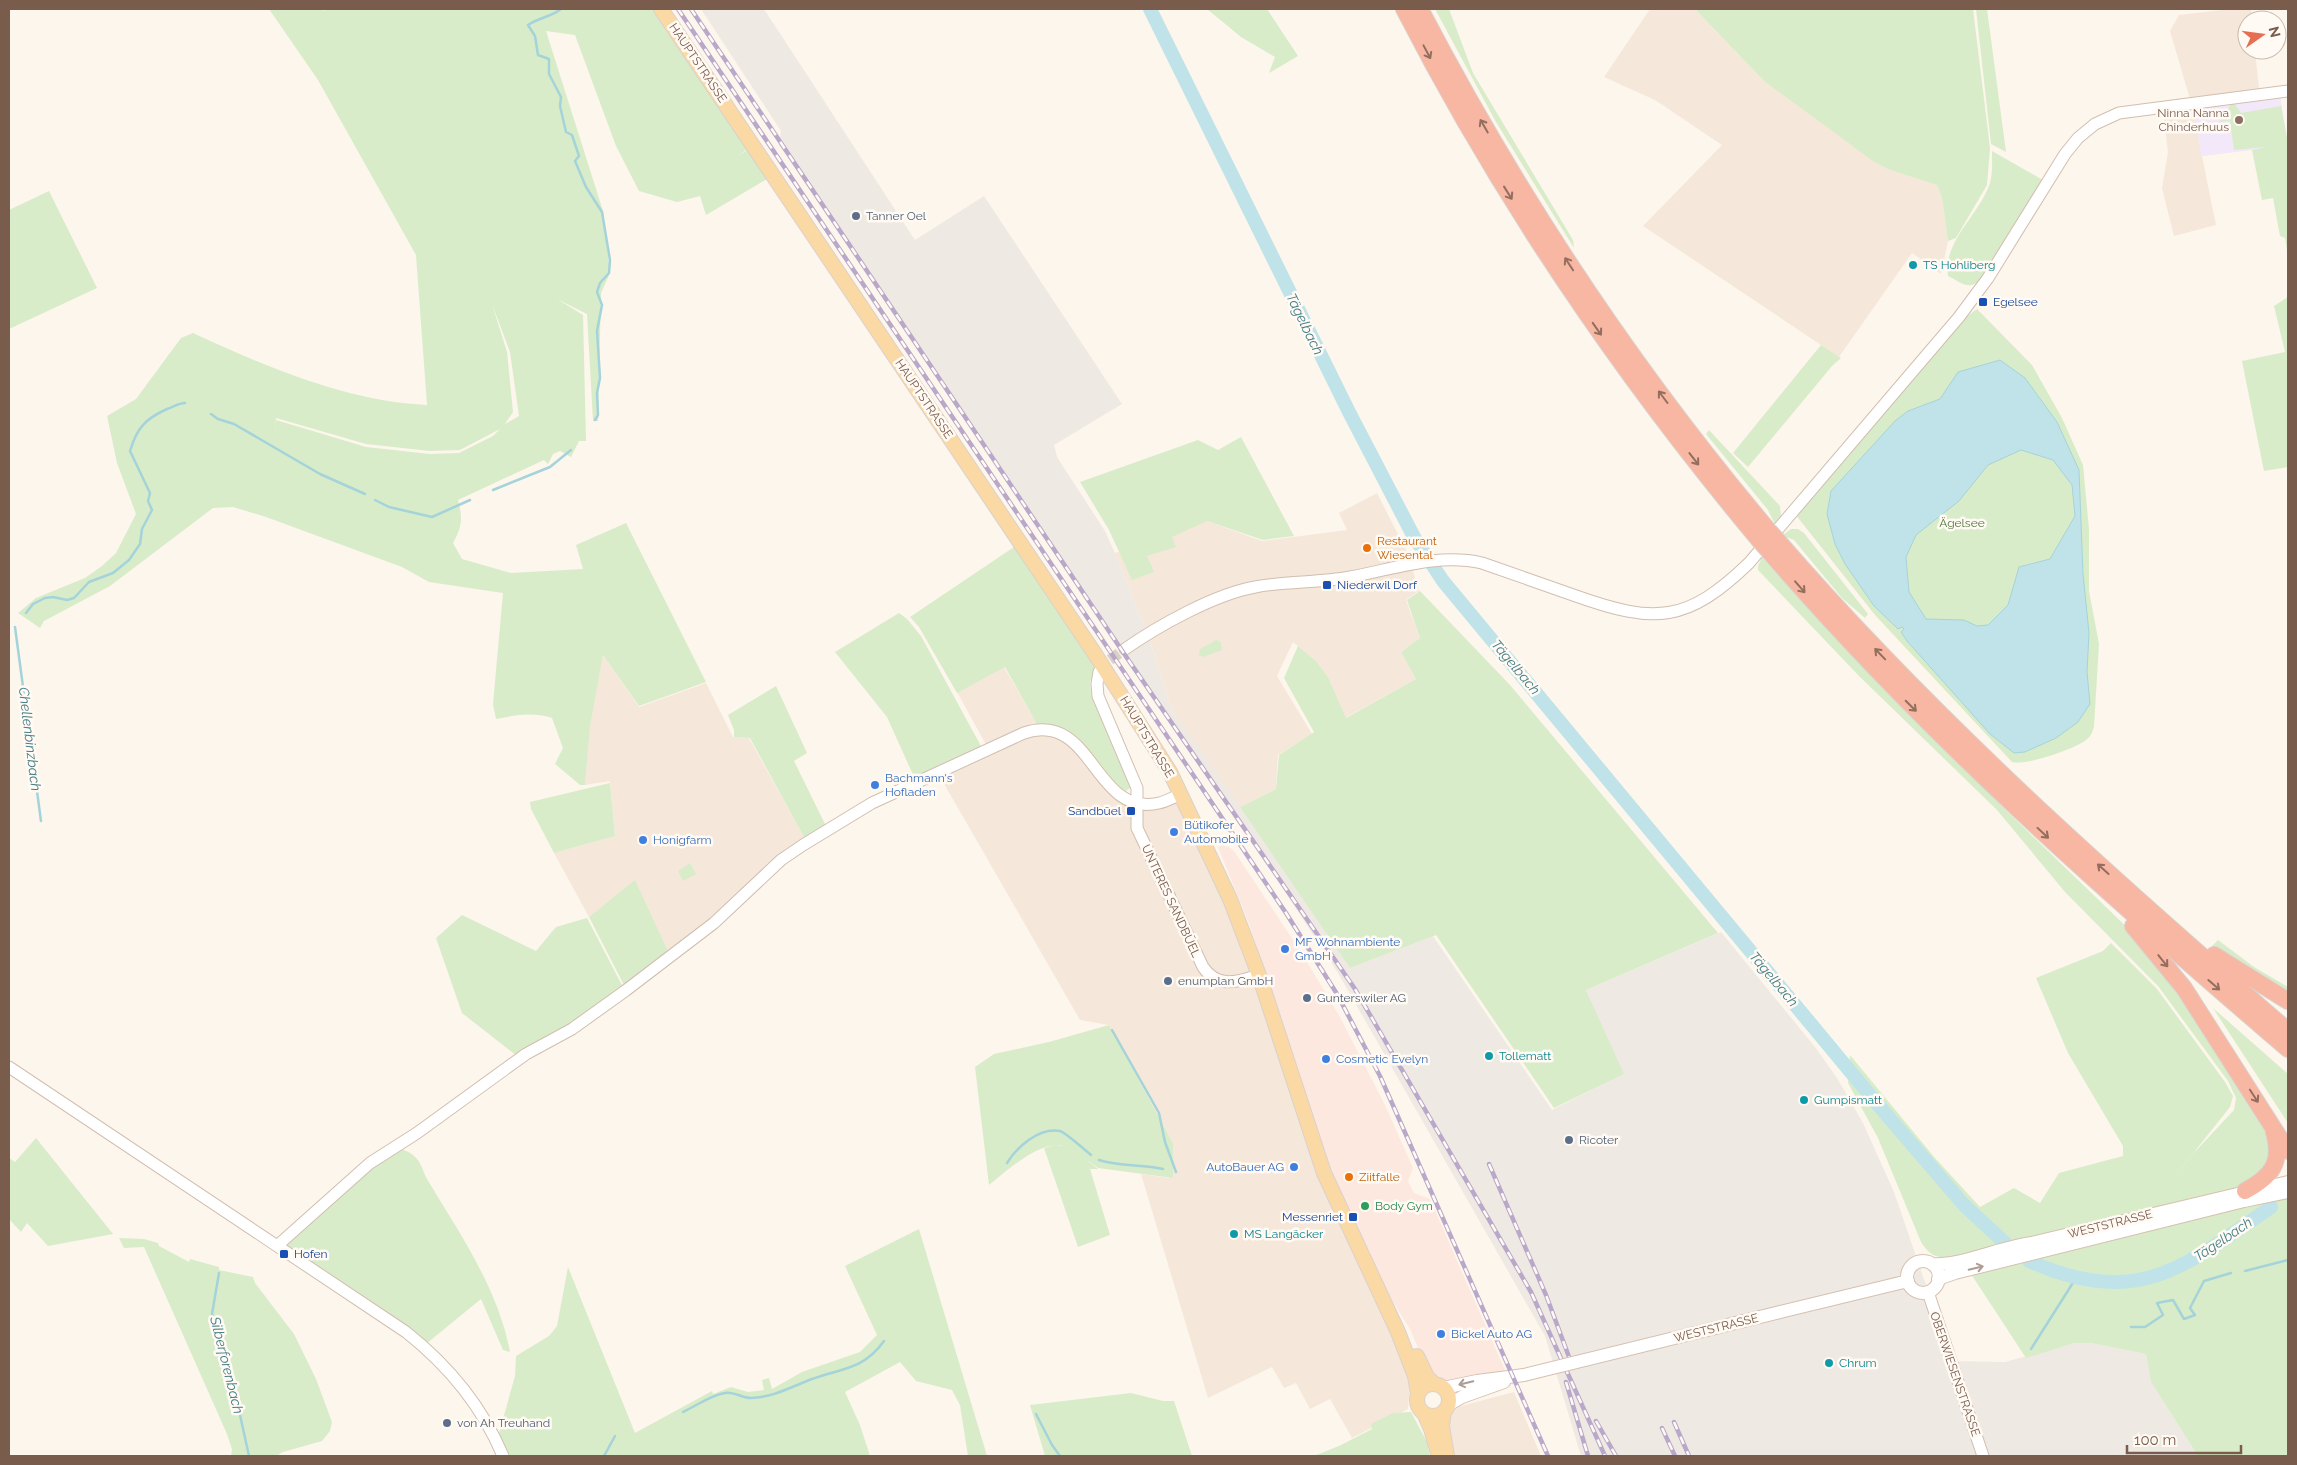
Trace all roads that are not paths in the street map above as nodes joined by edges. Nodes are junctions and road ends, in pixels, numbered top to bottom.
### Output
1 (661, 9) edge
2 (1404, 9) edge
3 (1420, 9) edge
4 (2288, 91) edge
5 (1768, 540) junction
6 (1125, 649) tunnel mouth
7 (1099, 672) tunnel mouth
8 (1181, 794) junction
9 (1138, 803) junction
10 (2085, 872) junction
11 (2139, 902) junction
12 (1259, 975) junction
13 (2288, 1001) edge
14 (2288, 1031) edge
15 (2288, 1049) edge
16 (9, 1067) edge
17 (2268, 1119) junction
18 (2288, 1151) edge
19 (2288, 1182) edge
20 (2246, 1191) junction
21 (2288, 1192) edge
22 (278, 1245) junction
23 (2016, 1252) junction
24 (1932, 1264) junction
25 (1938, 1279) junction
26 (1908, 1281) junction
27 (1928, 1292) junction
28 (1399, 1326) junction
29 (1524, 1375) junction
30 (1439, 1386) junction
31 (1418, 1394) junction
32 (1446, 1408) junction
33 (1424, 1413) junction
34 (503, 1456) edge
35 (1438, 1456) edge
36 (1447, 1456) edge
37 (1983, 1456) edge

1 - 8 main road, HAUPTSTRASSE
2 -> 5 highway
5 -> 3 highway
4 - 6 street
5 -> 10 highway
11 -> 5 highway
7 - 9 street, UNTERES SANDBÜEL
8 - 9 street
8 - 12 main road
9 - 12 street, UNTERES SANDBÜEL
9 - 22 street
10 -> 15 highway
10 -> 17 highway
11 - 13 highway
11 - 14 highway
12 - 28 main road
16 - 22 street
17 - 18 highway
17 - 20 highway
19 - 20 main road, WESTSTRASSE
20 - 23 main road, WESTSTRASSE
21 - 23 main road, WESTSTRASSE
22 - 34 street
23 - 24 main road, WESTSTRASSE
25 -> 23 main road, WESTSTRASSE
24 - 25 main road
24 - 26 main road, WESTSTRASSE
25 - 27 main road
26 - 27 main road
26 - 29 main road, WESTSTRASSE, bridge
27 - 37 street, OBERWIESENSTRASSE
28 - 30 main road
28 - 31 main road
29 -> 30 main road, WESTSTRASSE
29 - 32 main road, WESTSTRASSE
30 - 31 main road
30 - 32 main road
31 - 33 main road
32 - 33 main road
32 - 36 main road
33 - 35 main road

